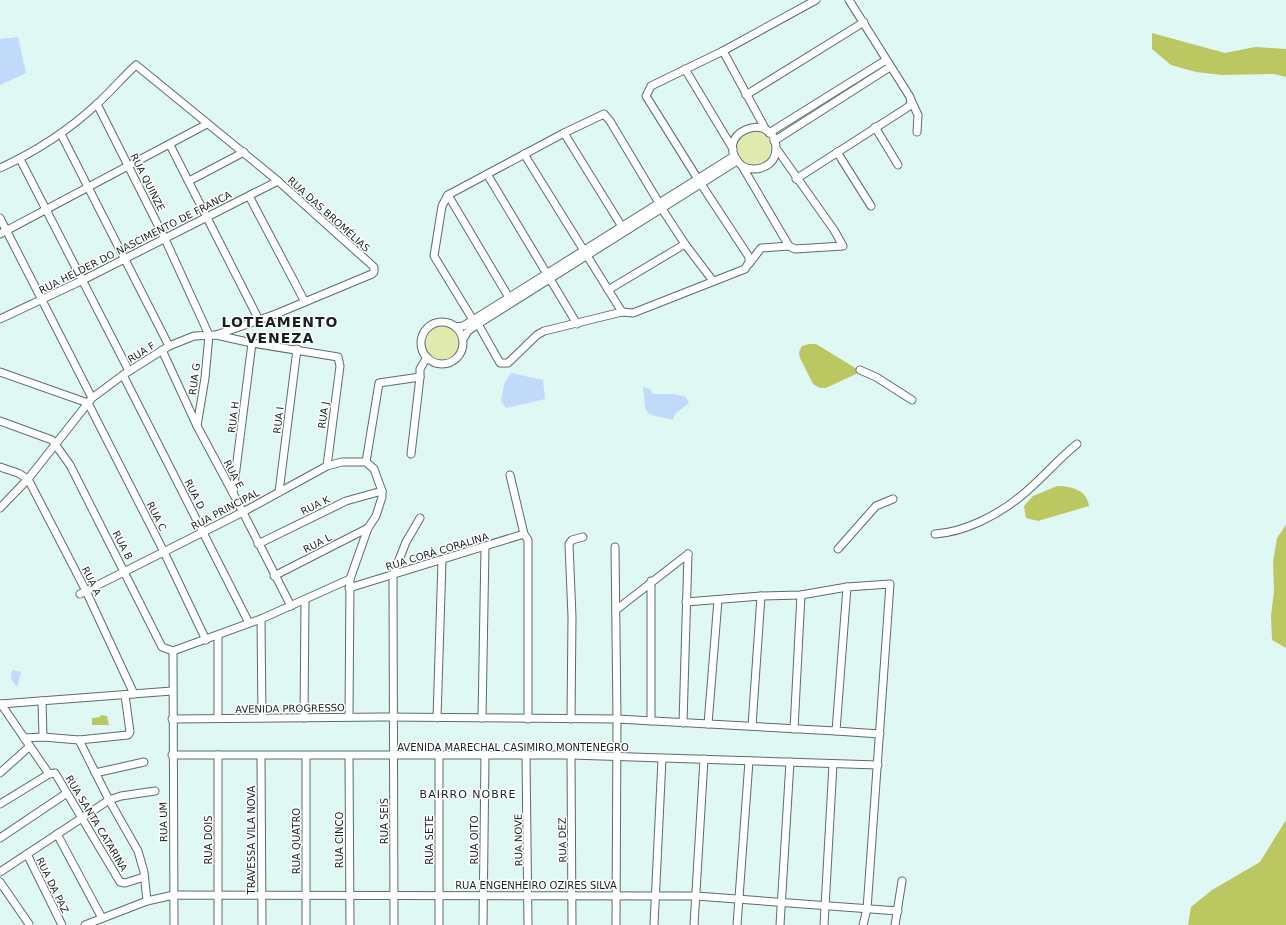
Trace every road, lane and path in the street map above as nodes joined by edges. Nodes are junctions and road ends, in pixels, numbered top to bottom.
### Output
1 (816, 0) edge
2 (849, 0) edge
3 (864, 22) junction
4 (723, 51) junction
5 (886, 60) junction
6 (890, 67) junction
7 (684, 69) junction
8 (746, 95) junction
9 (911, 100) junction
10 (97, 104) junction
11 (207, 124) junction
12 (875, 127) junction
13 (768, 132) junction
14 (916, 132) dead end
15 (564, 133) junction
16 (61, 134) junction
17 (775, 144) junction
18 (170, 145) junction
19 (244, 152) junction
20 (837, 152) junction
21 (524, 154) junction
22 (736, 158) junction
23 (20, 159) junction
24 (898, 165) dead end
25 (128, 166) junction
26 (0, 168) edge
27 (487, 174) junction
28 (796, 179) junction
29 (189, 181) junction
30 (278, 181) junction
31 (699, 182) junction
32 (87, 189) junction
33 (448, 195) junction
34 (249, 196) junction
35 (660, 206) junction
36 (871, 206) dead end
37 (47, 210) junction
38 (0, 218) edge
39 (206, 218) junction
40 (624, 229) junction
41 (3, 232) edge
42 (165, 239) junction
43 (685, 244) junction
44 (789, 246) junction
45 (586, 253) junction
46 (124, 259) junction
47 (748, 266) junction
48 (549, 276) junction
49 (83, 280) junction
50 (713, 281) junction
51 (608, 290) junction
52 (42, 300) junction
53 (511, 300) junction
54 (305, 302) junction
55 (622, 312) junction
56 (0, 319) edge
57 (259, 320) junction
58 (476, 322) junction
59 (578, 324) junction
60 (456, 327) junction
61 (212, 335) junction
62 (463, 339) junction
63 (252, 343) junction
64 (169, 346) junction
65 (162, 350) junction
66 (297, 350) junction
67 (427, 357) junction
68 (340, 366) joint
69 (860, 370) dead end
70 (0, 372) edge
71 (126, 373) junction
72 (420, 377) junction
73 (90, 400) junction
74 (912, 400) dead end
75 (0, 421) edge
76 (197, 426) junction
77 (56, 444) junction
78 (1077, 444) dead end
79 (411, 454) dead end
80 (366, 462) junction
81 (327, 466) junction
82 (0, 467) edge
83 (510, 475) dead end
84 (28, 479) junction
85 (382, 491) junction
86 (279, 492) junction
87 (234, 493) junction
88 (893, 499) dead end
89 (0, 508) edge
90 (243, 512) junction
91 (420, 518) dead end
92 (368, 528) junction
93 (204, 532) junction
94 (935, 534) dead end
95 (526, 537) junction
96 (583, 537) dead end
97 (258, 544) junction
98 (485, 547) junction
99 (615, 547) dead end
100 (838, 549) dead end
101 (164, 552) junction
102 (442, 561) junction
103 (125, 572) junction
104 (393, 575) junction
105 (274, 576) junction
106 (350, 579) junction
107 (651, 582) junction
108 (847, 587) junction
109 (349, 588) junction
110 (83, 592) junction
111 (802, 595) junction
112 (761, 596) junction
113 (718, 600) junction
114 (305, 601) junction
115 (686, 602) junction
116 (291, 606) junction
117 (616, 610) junction
118 (261, 619) junction
119 (249, 623) junction
120 (218, 636) junction
121 (206, 640) junction
122 (172, 651) junction
123 (172, 691) junction
124 (134, 694) junction
125 (125, 695) junction
126 (42, 701) junction
127 (0, 704) edge
128 (349, 717) junction
129 (394, 717) junction
130 (218, 718) junction
131 (262, 718) junction
132 (304, 718) junction
133 (437, 718) junction
134 (482, 718) junction
135 (172, 719) junction
136 (528, 719) junction
137 (571, 719) junction
138 (617, 719) junction
139 (651, 721) junction
140 (683, 723) junction
141 (708, 724) junction
142 (752, 726) junction
143 (794, 728) junction
144 (836, 731) junction
145 (880, 734) junction
146 (43, 737) junction
147 (24, 738) junction
148 (79, 740) junction
149 (29, 747) junction
150 (172, 755) junction
151 (218, 755) junction
152 (484, 755) junction
153 (571, 755) junction
154 (261, 756) junction
155 (306, 756) junction
156 (349, 756) junction
157 (394, 756) junction
158 (439, 756) junction
159 (526, 756) junction
160 (616, 756) junction
161 (662, 759) junction
162 (704, 759) junction
163 (750, 761) junction
164 (144, 762) dead end
165 (790, 762) junction
166 (834, 764) junction
167 (878, 766) junction
168 (0, 772) edge
169 (95, 773) junction
170 (52, 774) junction
171 (155, 791) dead end
172 (67, 793) junction
173 (109, 800) junction
174 (0, 804) edge
175 (82, 817) junction
176 (57, 834) junction
177 (0, 838) edge
178 (27, 854) junction
179 (0, 872) edge
180 (144, 877) junction
181 (0, 882) edge
182 (902, 882) dead end
183 (174, 894) junction
184 (261, 894) junction
185 (350, 894) junction
186 (528, 894) junction
187 (218, 895) junction
188 (305, 895) junction
189 (394, 895) junction
190 (439, 895) junction
191 (573, 895) junction
192 (616, 895) junction
193 (656, 895) junction
194 (483, 896) junction
195 (696, 896) junction
196 (739, 899) junction
197 (148, 901) junction
198 (781, 903) junction
199 (825, 905) junction
200 (867, 909) junction
201 (898, 912) junction
202 (102, 918) junction
203 (29, 924) edge
204 (62, 925) edge
205 (85, 925) edge
206 (174, 925) edge
207 (218, 925) edge
208 (262, 925) edge
209 (306, 925) edge
210 (350, 925) edge
211 (394, 925) edge
212 (439, 925) edge
213 (483, 925) edge
214 (528, 925) edge
215 (572, 925) edge
216 (616, 925) edge
217 (654, 925) edge
218 (694, 925) edge
219 (737, 925) edge
220 (780, 925) edge
221 (824, 925) edge
222 (863, 925) edge
223 (895, 925) edge

1 - 4 street
2 - 3 street
3 - 5 street
3 - 8 street
4 - 7 street
4 - 8 street
5 - 6 street
5 - 13 street
6 - 9 street
6 - 17 street
7 - 22 street
7 - 31 street
8 - 13 street
9 - 12 street
9 - 14 street
10 - 11 street, RUA DAS BROMÉLIAS
10 - 16 street
10 - 25 street, RUA QUINZE
11 - 18 street
11 - 19 street, RUA DAS BROMÉLIAS
12 - 20 street
12 - 24 street
13 - 17 street
13 - 22 street
15 - 21 street
15 - 35 street
15 - 40 street
16 - 23 street
16 - 32 street
17 - 22 street
17 - 28 street
18 - 25 street
18 - 29 street
19 - 29 street
19 - 30 street, RUA DAS BROMÉLIAS
20 - 28 street
20 - 36 street
21 - 27 street
21 - 45 street
22 - 31 street
22 - 44 street
23 - 26 street
23 - 37 street, RUA D
25 - 32 street
25 - 42 street, RUA QUINZE
27 - 33 street
27 - 48 street
28 - 44 street
29 - 39 street
30 - 34 street, RUA HELDER DO NASCIMENTO DE FRANCA
30 - 54 street, RUA DAS BROMÉLIAS
31 - 35 street
31 - 47 street
32 - 37 street
32 - 46 street
33 - 53 street
33 - 58 street
34 - 39 street, RUA HELDER DO NASCIMENTO DE FRANCA
34 - 54 street
35 - 40 street
35 - 43 street
37 - 41 street
37 - 49 street, RUA D
38 - 41 street, RUA C
39 - 42 street, RUA HELDER DO NASCIMENTO DE FRANCA
39 - 57 street
40 - 45 street
41 - 52 street, RUA C
42 - 46 street, RUA HELDER DO NASCIMENTO DE FRANCA
42 - 61 street, RUA QUINZE
43 - 50 street
43 - 51 street
44 - 47 street
45 - 48 street
45 - 51 street
46 - 49 street, RUA HELDER DO NASCIMENTO DE FRANCA
46 - 64 street
47 - 50 street
48 - 53 street
48 - 59 street
49 - 52 street, RUA HELDER DO NASCIMENTO DE FRANCA
49 - 71 street, RUA D
50 - 55 street
51 - 55 street
52 - 56 street, RUA HELDER DO NASCIMENTO DE FRANCA
52 - 73 street, RUA C
53 - 58 street
54 - 57 street, RUA DAS BROMÉLIAS
55 - 59 street
57 - 61 street, RUA DAS BROMÉLIAS
58 - 59 street
58 - 60 street
58 - 62 street
60 - 62 street
60 - 67 street
61 - 63 street, RUA F
61 - 64 street, RUA F
61 - 76 street, RUA G
62 - 67 street
63 - 66 street, RUA F
63 - 87 street, RUA H
64 - 65 street, RUA F
65 - 71 street, RUA F
65 - 76 street, RUA E
66 - 68 street, RUA F
66 - 86 street, RUA I
67 - 72 street
68 - 81 street, RUA J
69 - 74 street
70 - 73 street
71 - 73 street, RUA F
71 - 93 street, RUA D
72 - 79 street
72 - 80 street
73 - 77 street, RUA F
73 - 101 street, RUA C
75 - 77 street
76 - 87 street, RUA E
77 - 84 street, RUA F
77 - 103 street, RUA B
78 - 94 street
80 - 81 street, RUA PRINCIPAL
80 - 85 street
81 - 86 street, RUA PRINCIPAL
82 - 84 street
83 - 95 street
84 - 89 street, RUA F
84 - 110 street, RUA A
85 - 92 street
85 - 97 street, RUA K
86 - 90 street, RUA PRINCIPAL
87 - 90 street, RUA E
88 - 100 street
90 - 93 street, RUA PRINCIPAL
90 - 97 street, RUA E
91 - 104 street
92 - 105 street, RUA L
92 - 106 street
93 - 101 street, RUA PRINCIPAL
93 - 119 street, RUA D
95 - 98 street, RUA CORÁ CORALINA
95 - 136 street
96 - 137 street
97 - 105 street, RUA E
98 - 102 street, RUA CORÁ CORALINA
98 - 134 street
99 - 117 street
101 - 103 street, RUA PRINCIPAL
101 - 121 street, RUA C
102 - 104 street, RUA CORÁ CORALINA
102 - 133 street
103 - 110 street, RUA PRINCIPAL
103 - 122 street, RUA B
104 - 109 street, RUA CORÁ CORALINA
104 - 129 street, RUA SEIS
105 - 116 street, RUA E
106 - 109 street
106 - 114 street
107 - 115 street
107 - 117 street
107 - 139 street
108 - 111 street
108 - 144 street
108 - 145 street
109 - 128 street
110 - 124 street, RUA A
111 - 112 street
111 - 143 street
112 - 113 street
112 - 142 street
113 - 115 street
113 - 141 street
114 - 116 street
114 - 132 street
115 - 140 street
116 - 118 street
117 - 138 street
118 - 119 street
118 - 131 street
119 - 120 street
120 - 121 street
120 - 130 street
121 - 122 street
122 - 123 street
123 - 124 street
123 - 135 street, RUA UM
124 - 125 street
125 - 126 street
125 - 148 street
126 - 127 street
126 - 146 street
127 - 147 street, RUA SANTA CATARINA
128 - 129 street, AVENIDA PROGRESSO
128 - 132 street, AVENIDA PROGRESSO
129 - 133 street, AVENIDA PROGRESSO
129 - 157 street, RUA SEIS
130 - 131 street, AVENIDA PROGRESSO
130 - 135 street, AVENIDA PROGRESSO
131 - 132 street, AVENIDA PROGRESSO
133 - 134 street, AVENIDA PROGRESSO
134 - 136 street, AVENIDA PROGRESSO
135 - 150 street, RUA UM
136 - 137 street, AVENIDA PROGRESSO
137 - 138 street, AVENIDA PROGRESSO
138 - 139 street, AVENIDA PROGRESSO
138 - 160 street
139 - 140 street, AVENIDA PROGRESSO
140 - 141 street, AVENIDA PROGRESSO
141 - 142 street, AVENIDA PROGRESSO
142 - 143 street, AVENIDA PROGRESSO
143 - 144 street, AVENIDA PROGRESSO
144 - 145 street, AVENIDA PROGRESSO
145 - 167 street
146 - 147 street
146 - 148 street
147 - 149 street, RUA SANTA CATARINA
148 - 169 street
149 - 168 street
149 - 170 street, RUA SANTA CATARINA
150 - 151 street, AVENIDA MARECHAL CASIMIRO MONTENEGRO
150 - 183 street, RUA UM
151 - 154 street, AVENIDA MARECHAL CASIMIRO MONTENEGRO
151 - 187 street, RUA DOIS
152 - 158 street, AVENIDA MARECHAL CASIMIRO MONTENEGRO
152 - 159 street, AVENIDA MARECHAL CASIMIRO MONTENEGRO
152 - 194 street, RUA OITO
153 - 159 street, AVENIDA MARECHAL CASIMIRO MONTENEGRO
153 - 160 street, AVENIDA MARECHAL CASIMIRO MONTENEGRO
153 - 191 street, RUA DEZ
154 - 155 street, AVENIDA MARECHAL CASIMIRO MONTENEGRO
154 - 184 street, TRAVESSA VILA NOVA
155 - 156 street, AVENIDA MARECHAL CASIMIRO MONTENEGRO
155 - 188 street, RUA QUATRO
156 - 157 street, AVENIDA MARECHAL CASIMIRO MONTENEGRO
156 - 185 street, RUA CINCO
157 - 158 street, AVENIDA MARECHAL CASIMIRO MONTENEGRO
157 - 189 street, RUA SEIS
158 - 190 street, RUA SETE
159 - 186 street, RUA NOVE
160 - 161 street, AVENIDA MARECHAL CASIMIRO MONTENEGRO
160 - 192 street
161 - 162 street, AVENIDA MARECHAL CASIMIRO MONTENEGRO
161 - 193 street
162 - 163 street, AVENIDA MARECHAL CASIMIRO MONTENEGRO
162 - 195 street
163 - 165 street, AVENIDA MARECHAL CASIMIRO MONTENEGRO
163 - 196 street
164 - 169 street
165 - 166 street, AVENIDA MARECHAL CASIMIRO MONTENEGRO
165 - 198 street
166 - 167 street, AVENIDA MARECHAL CASIMIRO MONTENEGRO
166 - 199 street
167 - 200 street
169 - 173 street
170 - 172 street, RUA SANTA CATARINA
170 - 174 street
171 - 173 street
172 - 175 street, RUA SANTA CATARINA
172 - 177 street
173 - 175 street
173 - 180 street
175 - 176 street
175 - 180 street, RUA SANTA CATARINA
176 - 178 street
176 - 202 street
178 - 179 street
178 - 204 street, RUA DA PAZ
180 - 197 street
181 - 203 street
182 - 201 street
183 - 187 street, RUA ENGENHEIRO OZIRES SILVA
183 - 197 street, RUA ENGENHEIRO OZIRES SILVA
183 - 206 street, RUA UM
184 - 187 street, RUA ENGENHEIRO OZIRES SILVA
184 - 188 street, RUA ENGENHEIRO OZIRES SILVA
184 - 208 street, TRAVESSA VILA NOVA
185 - 188 street, RUA ENGENHEIRO OZIRES SILVA
185 - 189 street, RUA ENGENHEIRO OZIRES SILVA
185 - 210 street, RUA CINCO
186 - 191 street, RUA ENGENHEIRO OZIRES SILVA
186 - 194 street, RUA ENGENHEIRO OZIRES SILVA
186 - 214 street, RUA NOVE
187 - 207 street, RUA DOIS
188 - 209 street, RUA QUATRO
189 - 190 street, RUA ENGENHEIRO OZIRES SILVA
189 - 211 street, RUA SEIS
190 - 194 street, RUA ENGENHEIRO OZIRES SILVA
190 - 212 street, RUA SETE
191 - 192 street, RUA ENGENHEIRO OZIRES SILVA
191 - 215 street, RUA DEZ
192 - 193 street, RUA ENGENHEIRO OZIRES SILVA
192 - 216 street
193 - 195 street, RUA ENGENHEIRO OZIRES SILVA
193 - 217 street
194 - 213 street, RUA OITO
195 - 196 street, RUA ENGENHEIRO OZIRES SILVA
195 - 218 street
196 - 198 street, RUA ENGENHEIRO OZIRES SILVA
196 - 219 street
197 - 202 street, RUA ENGENHEIRO OZIRES SILVA
198 - 199 street, RUA ENGENHEIRO OZIRES SILVA
198 - 220 street
199 - 200 street, RUA ENGENHEIRO OZIRES SILVA
199 - 221 street
200 - 201 street, RUA ENGENHEIRO OZIRES SILVA
200 - 222 street
201 - 223 street
202 - 205 street, RUA ENGENHEIRO OZIRES SILVA

